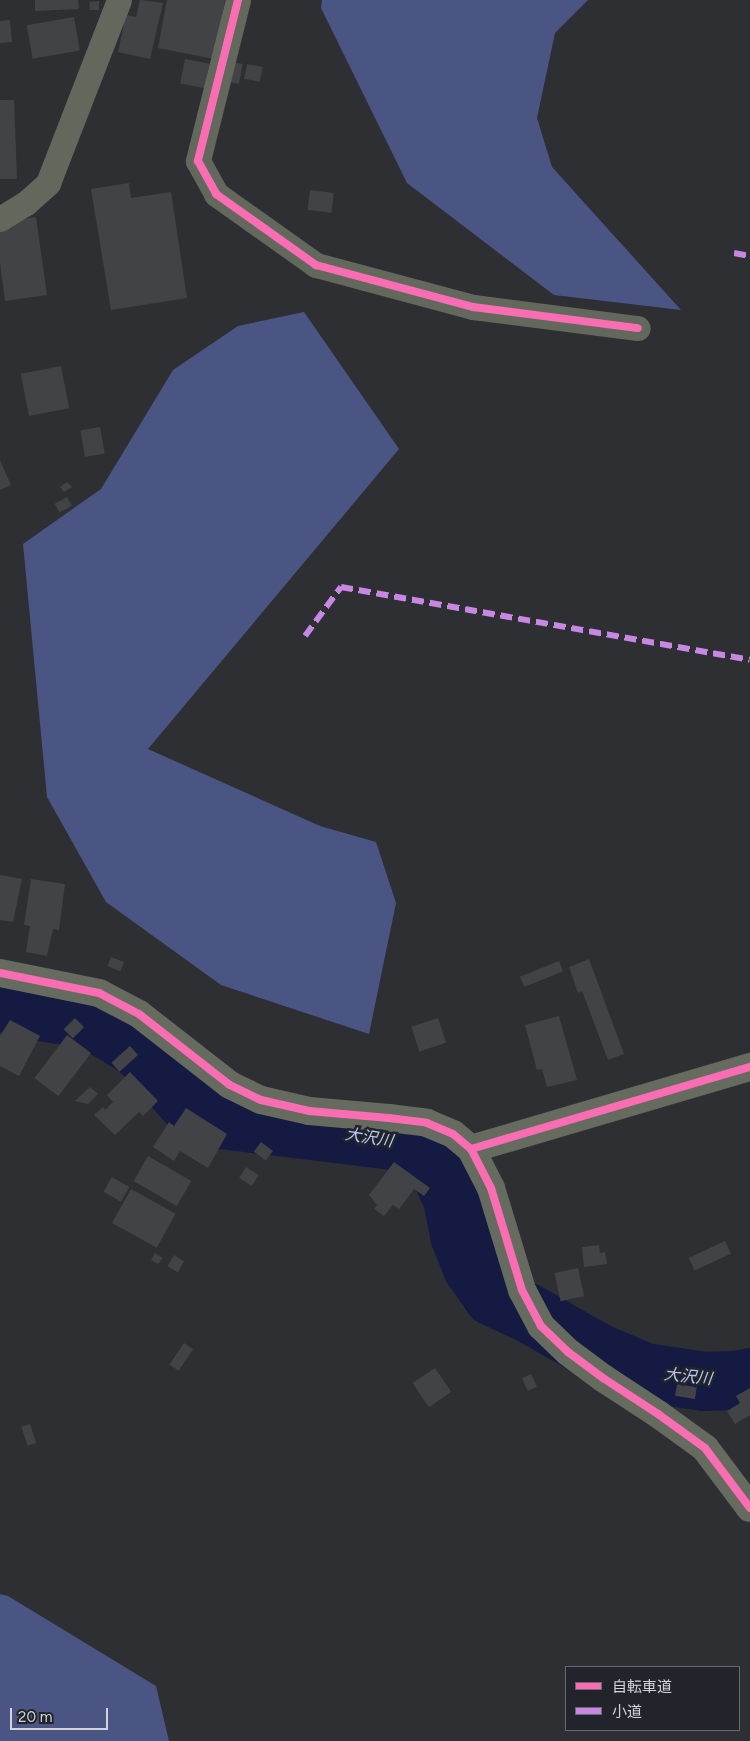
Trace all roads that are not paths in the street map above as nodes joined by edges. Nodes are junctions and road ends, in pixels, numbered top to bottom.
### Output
1 (119, 0) edge
2 (238, 0) edge
3 (0, 219) edge
4 (638, 328) dead end
5 (0, 973) edge
6 (750, 1067) edge
7 (471, 1149) junction
8 (750, 1508) edge

1 - 3 street
2 - 4 street
5 - 7 street
6 - 7 street
7 - 8 street

